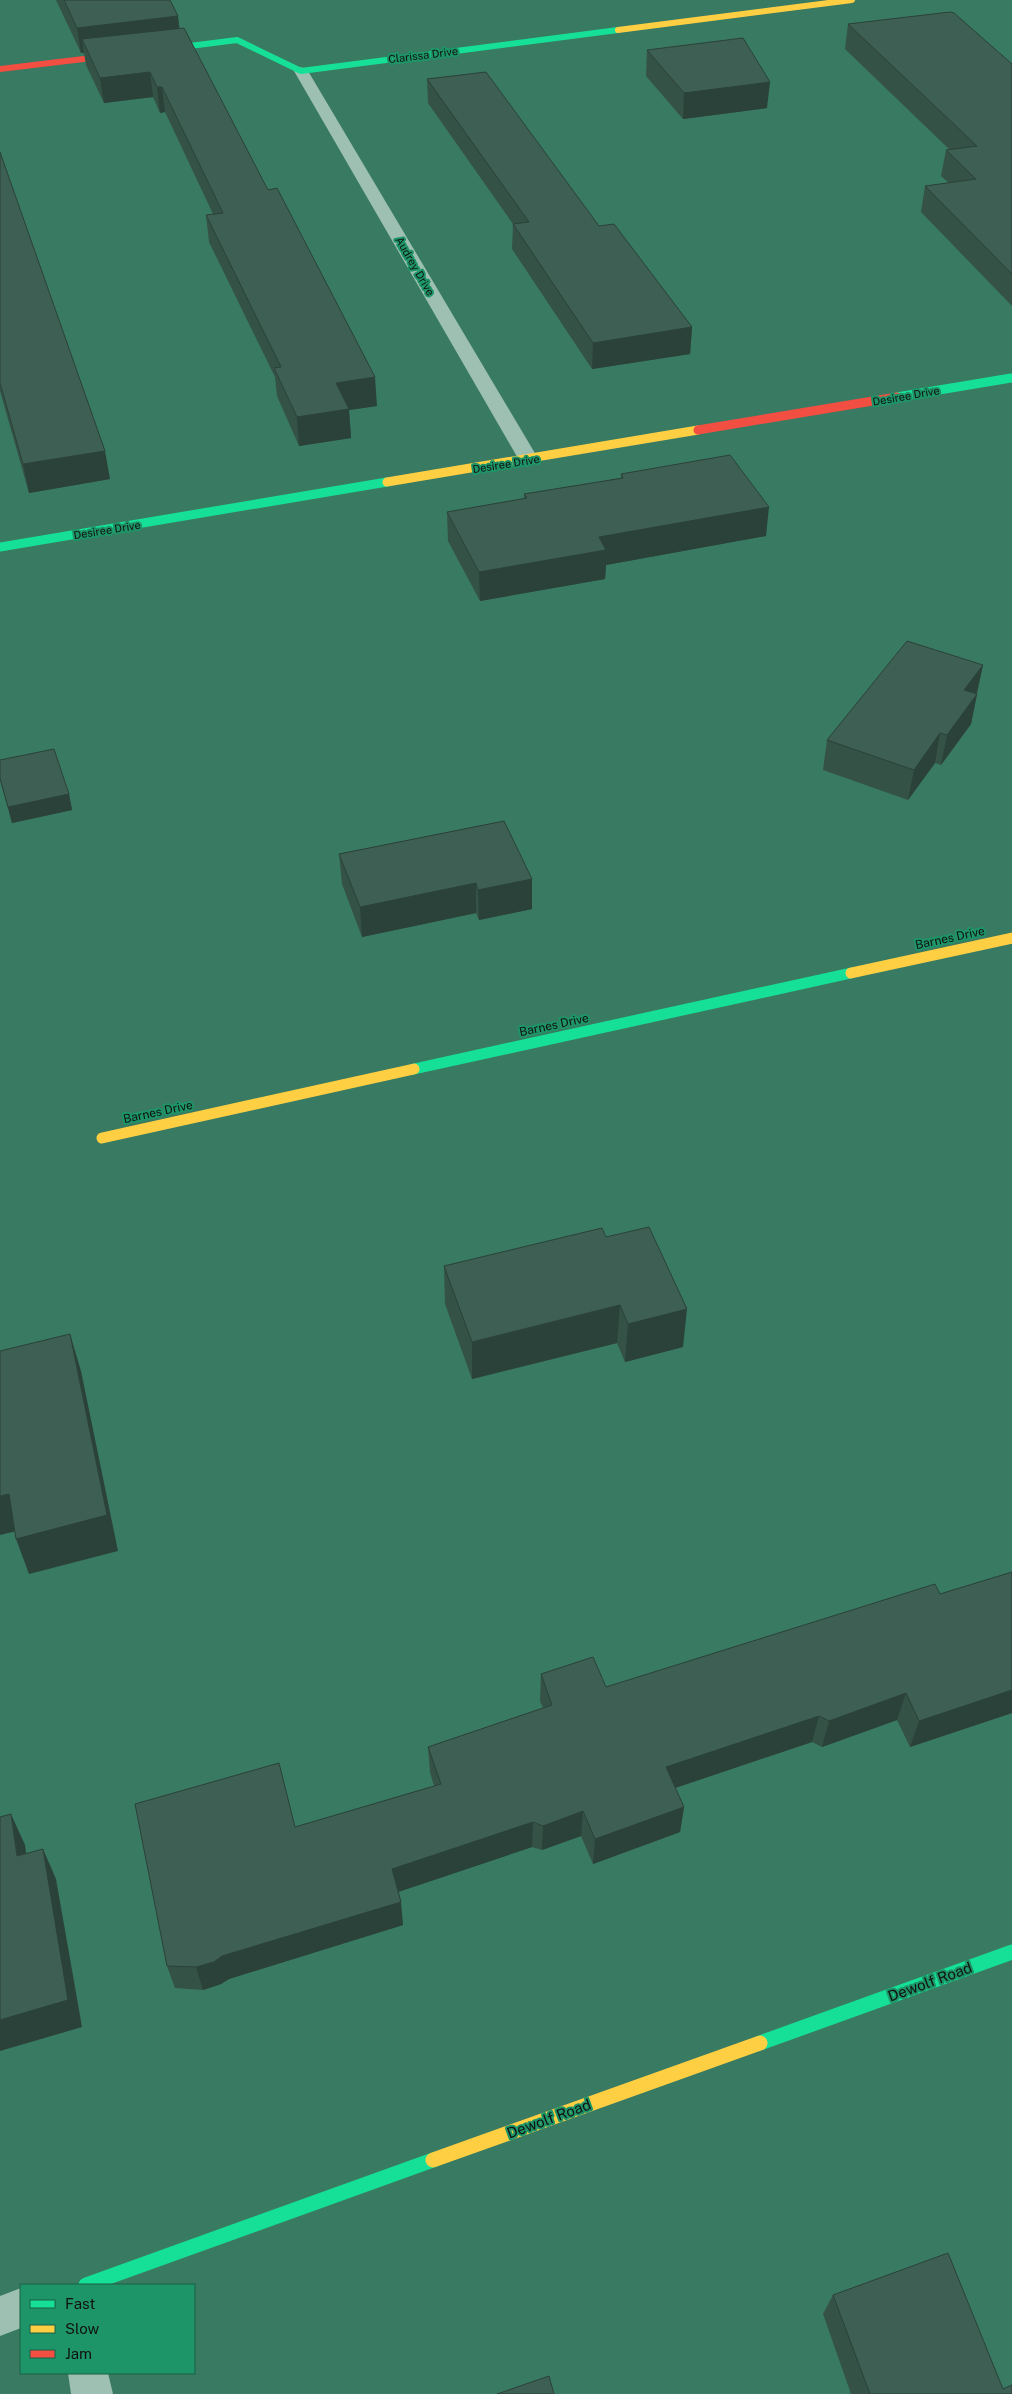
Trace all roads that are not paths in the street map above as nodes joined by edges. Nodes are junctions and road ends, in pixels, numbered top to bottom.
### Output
1 (852, 0) edge
2 (0, 69) edge
3 (301, 71) junction
4 (1012, 378) edge
5 (529, 460) junction
6 (0, 547) edge
7 (1012, 938) edge
8 (102, 1138) dead end
9 (1012, 1952) edge
10 (89, 2284) edge
11 (20, 2308) edge
12 (0, 2316) edge
13 (88, 2374) edge
14 (92, 2394) edge

1 - 3 street, Clarissa Drive
2 - 3 street
3 - 5 street, Audrey Drive
4 - 5 street, Desiree Drive
5 - 6 street, Desiree Drive
7 - 8 street, Barnes Drive
9 - 10 street, Dewolf Road
11 - 12 street
13 - 14 street

